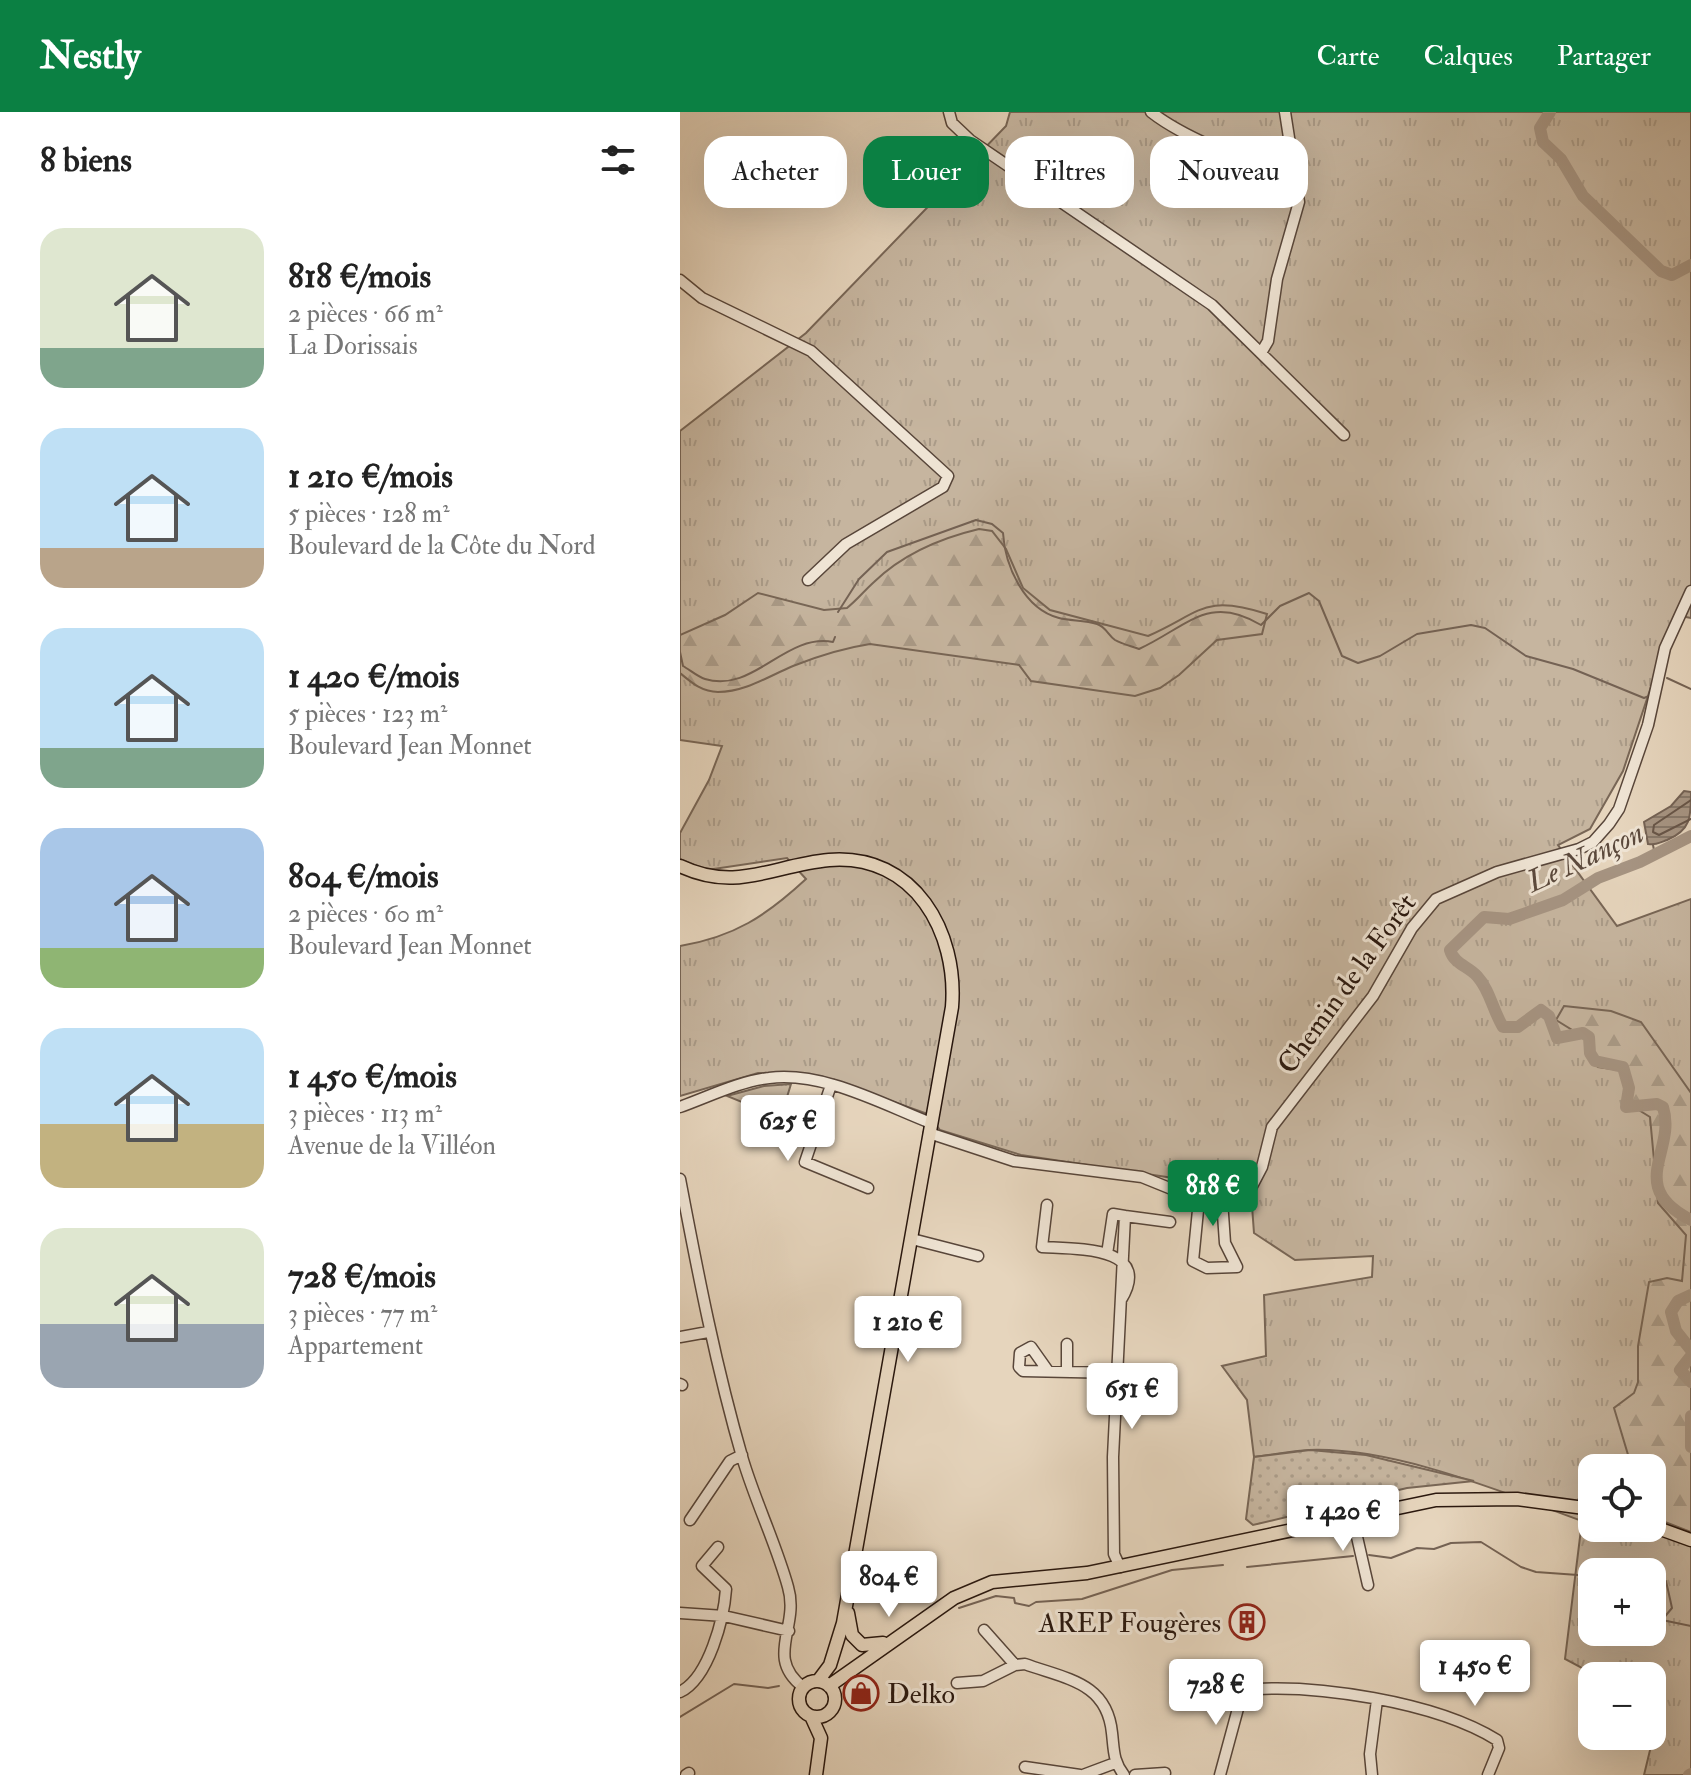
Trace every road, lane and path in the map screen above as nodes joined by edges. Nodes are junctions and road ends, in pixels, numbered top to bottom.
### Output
1 (949, 112) edge
2 (1151, 112) edge
3 (1285, 112) edge
4 (1194, 136) edge
5 (1289, 136) edge
6 (1297, 208) edge
7 (680, 280) edge
8 (1261, 353) junction
9 (1344, 435) dead end
10 (808, 580) dead end
11 (1691, 591) edge
12 (680, 866) edge
13 (831, 1085) junction
14 (680, 1107) edge
15 (930, 1128) junction
16 (680, 1179) edge
17 (868, 1188) dead end
18 (1199, 1200) junction
19 (1222, 1200) junction
20 (1047, 1205) dead end
21 (1125, 1216) junction
22 (1170, 1222) dead end
23 (912, 1239) junction
24 (1107, 1254) junction
25 (978, 1256) dead end
26 (1121, 1259) junction
27 (708, 1332) junction
28 (680, 1337) edge
29 (1067, 1344) dead end
30 (1048, 1371) dead end
31 (1067, 1371) junction
32 (1119, 1373) junction
33 (742, 1455) junction
34 (1578, 1506) edge
35 (1352, 1515) junction
36 (690, 1520) dead end
37 (1666, 1531) edge
38 (1691, 1540) edge
39 (718, 1547) dead end
40 (1120, 1567) junction
41 (1368, 1585) dead end
42 (848, 1598) junction
43 (943, 1605) junction
44 (680, 1613) edge
45 (724, 1616) junction
46 (984, 1630) dead end
47 (789, 1631) junction
48 (1015, 1665) junction
49 (824, 1683) junction
50 (957, 1683) dead end
51 (803, 1687) junction
52 (680, 1692) edge
53 (1377, 1700) junction
54 (827, 1714) junction
55 (811, 1716) junction
56 (1115, 1763) junction
57 (1025, 1767) dead end
58 (1165, 1773) dead end
59 (819, 1775) edge
60 (1082, 1775) edge
61 (1124, 1775) edge
62 (1135, 1775) edge
63 (1220, 1775) edge
64 (1372, 1775) edge
65 (1488, 1775) edge

1 - 8 street
2 - 4 street
3 - 5 street
6 - 8 street
7 - 10 street
8 - 9 street
11 - 19 street, Chemin de la Forêt
12 - 15 main road
13 - 14 street, Chemin de la Forêt
13 - 15 street, Chemin de la Forêt
13 - 17 street
15 - 18 street, Chemin de la Forêt
15 - 23 main road
16 - 27 street
18 - 19 street, Chemin de la Forêt
18 - 19 street
20 - 24 street
21 - 22 street
21 - 24 street
21 - 26 street
23 - 25 street
23 - 42 main road
24 - 26 street
26 - 32 street
27 - 28 street
27 - 33 street
29 - 31 street
30 - 31 street
31 - 32 street
32 - 40 street
33 - 36 street
33 - 47 street
34 - 35 main road
35 - 40 main road
35 - 41 street
37 - 38 main road
39 - 45 street
40 - 43 main road
42 - 43 main road
42 - 49 main road
43 - 49 main road
44 - 45 street
45 - 47 street
45 - 52 street
46 - 48 street
47 - 51 street
48 - 50 street
48 - 56 street
49 - 51 main road
49 - 54 main road
51 - 55 main road
53 - 63 street
53 - 64 street
53 - 65 street
54 - 55 main road
54 - 59 main road
55 - 59 main road
56 - 60 street
56 - 61 street
57 - 60 street
58 - 62 street

